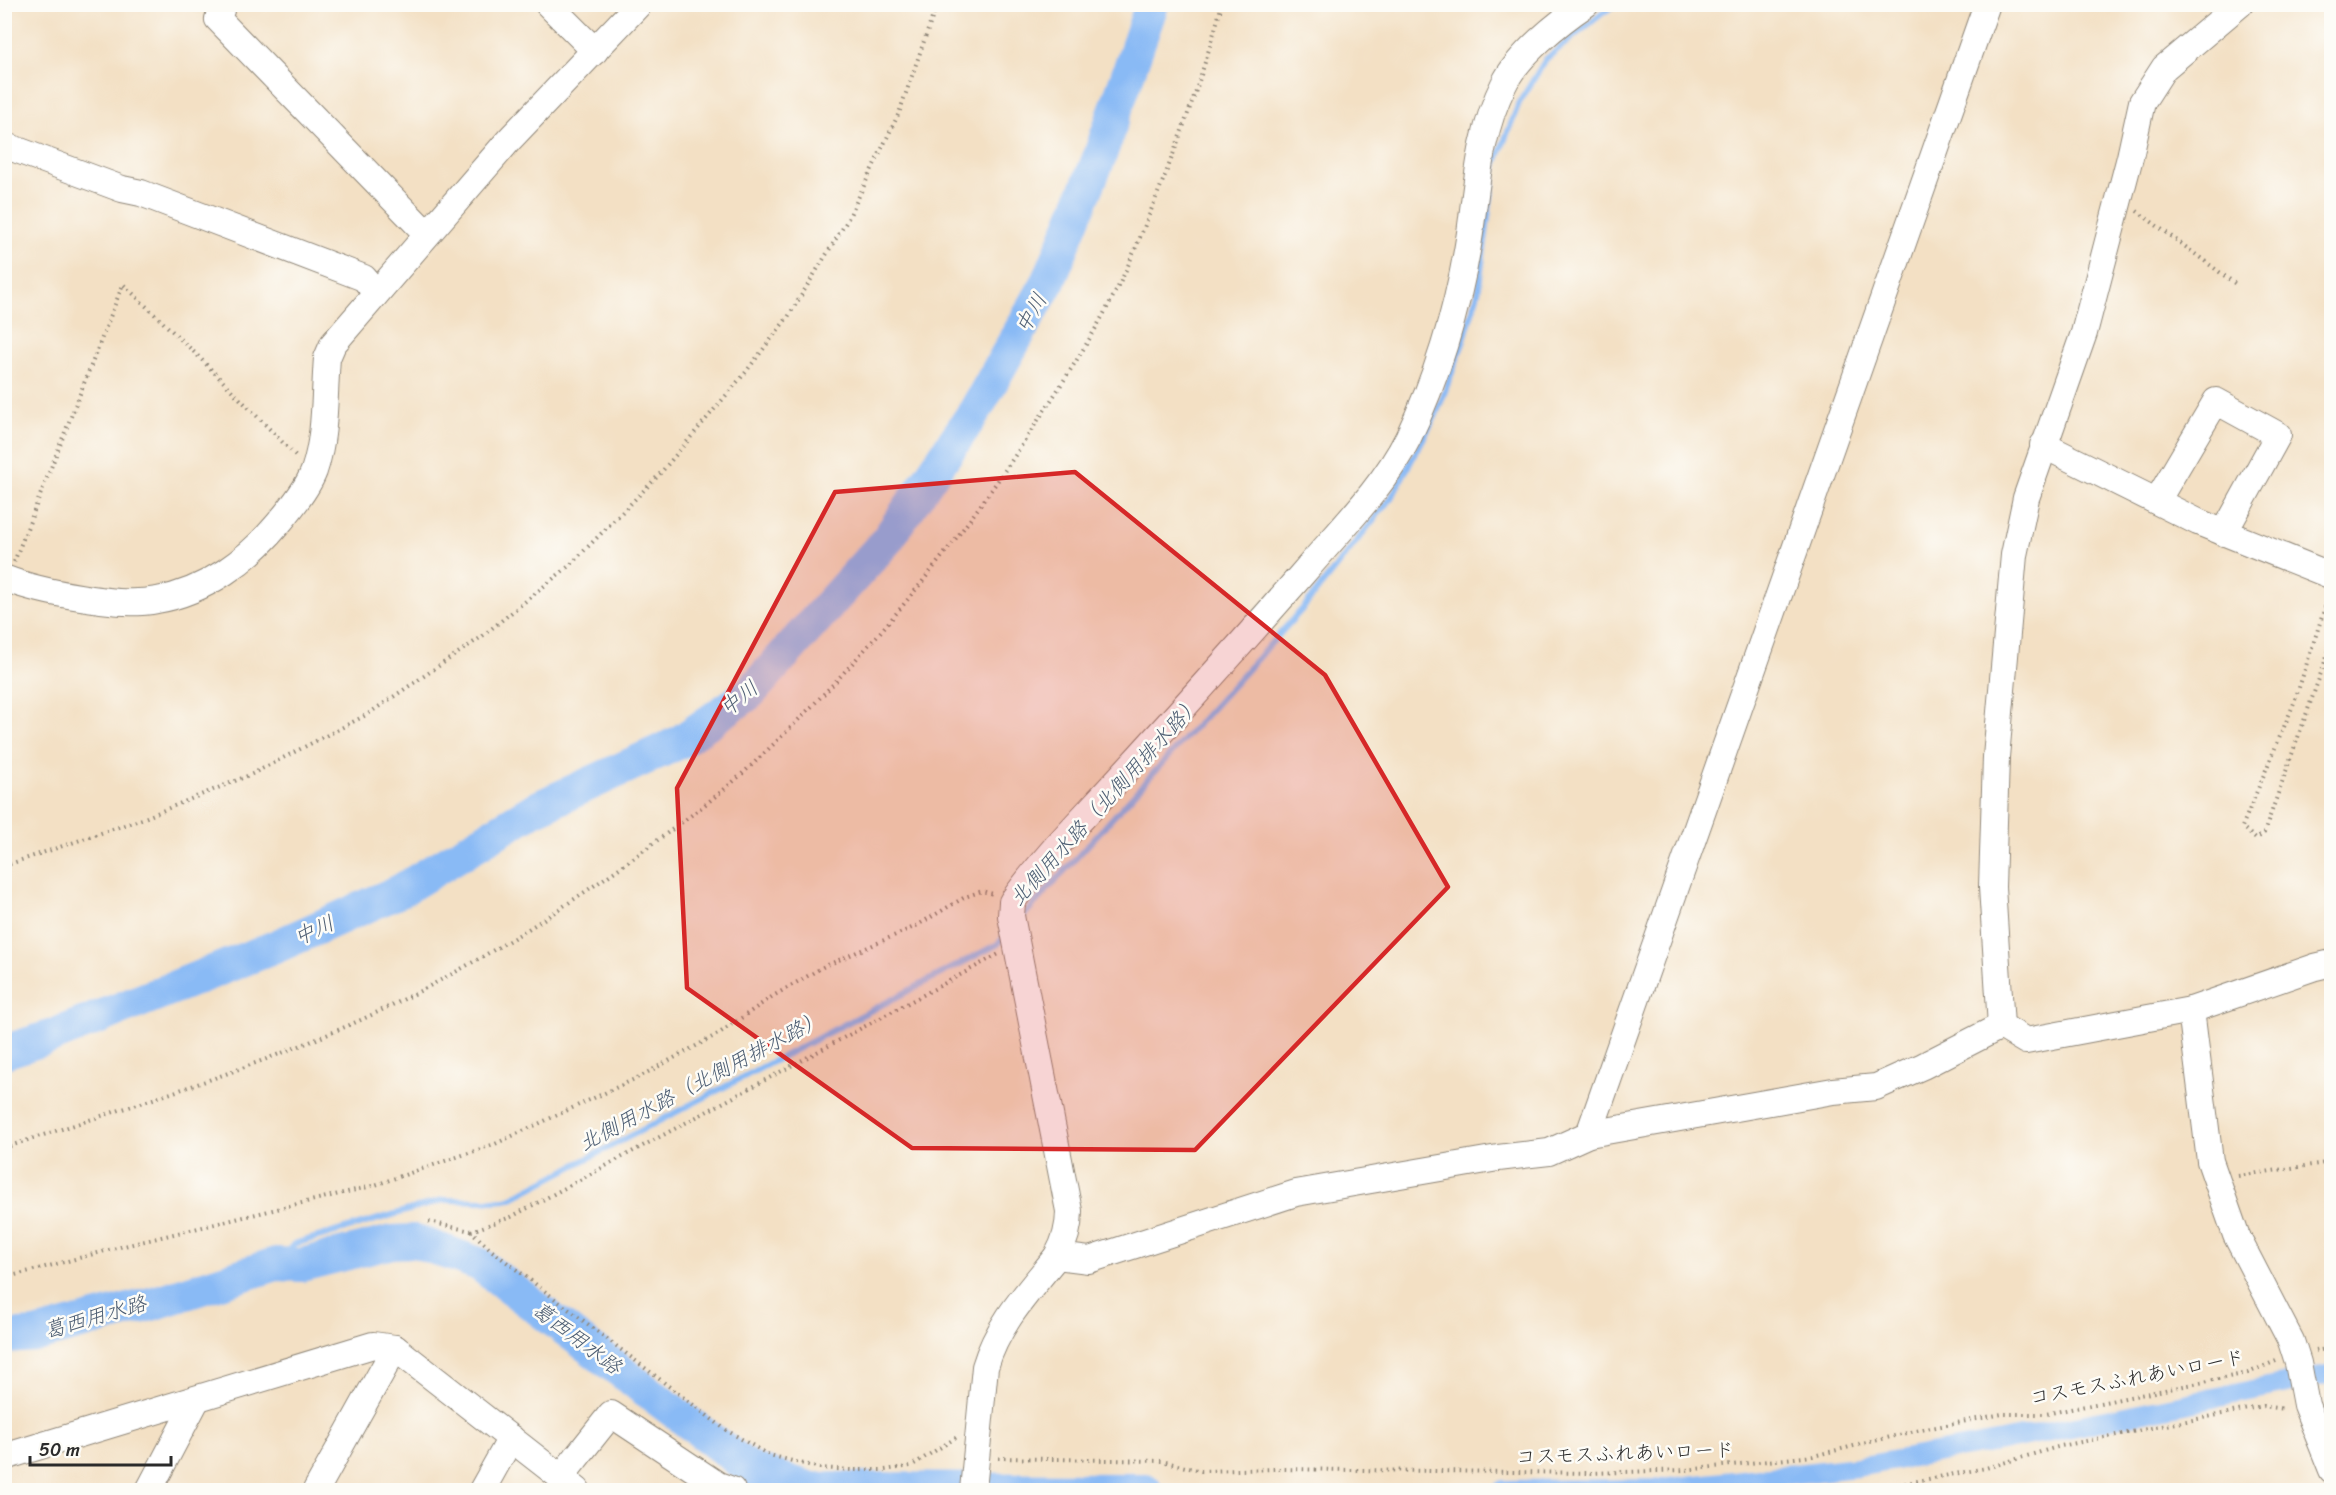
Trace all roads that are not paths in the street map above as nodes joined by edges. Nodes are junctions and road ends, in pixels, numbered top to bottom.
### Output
1 (223, 4) edge
2 (548, 4) edge
3 (639, 4) edge
4 (1586, 4) edge
5 (1987, 4) edge
6 (2240, 4) edge
7 (596, 51) junction
8 (4, 145) edge
9 (427, 234) junction
10 (376, 293) junction
11 (2043, 445) junction
12 (2157, 501) junction
13 (2224, 533) junction
14 (2331, 576) edge
15 (6, 578) edge
16 (2331, 963) edge
17 (2191, 1010) junction
18 (2001, 1026) junction
19 (1589, 1134) junction
20 (1057, 1256) junction
21 (395, 1348) junction
22 (197, 1399) junction
23 (511, 1438) junction
24 (4, 1457) edge
25 (2331, 1470) edge
26 (980, 1471) edge
27 (569, 1484) edge
28 (149, 1491) edge
29 (316, 1491) edge
30 (482, 1491) edge
31 (732, 1491) edge

1 - 9 street
2 - 7 street
3 - 7 street
4 - 20 street
5 - 19 street
6 - 11 street
7 - 9 street
8 - 10 street
9 - 10 street
10 - 15 street
11 - 12 street
11 - 18 street
12 - 13 street
12 - 13 street
13 - 14 street
16 - 17 street
17 - 18 street
17 - 25 street
18 - 19 street
19 - 20 street
20 - 26 street
21 - 22 street
21 - 23 street
21 - 29 street
22 - 24 street
22 - 28 street
23 - 27 street
23 - 30 street
27 - 31 street

